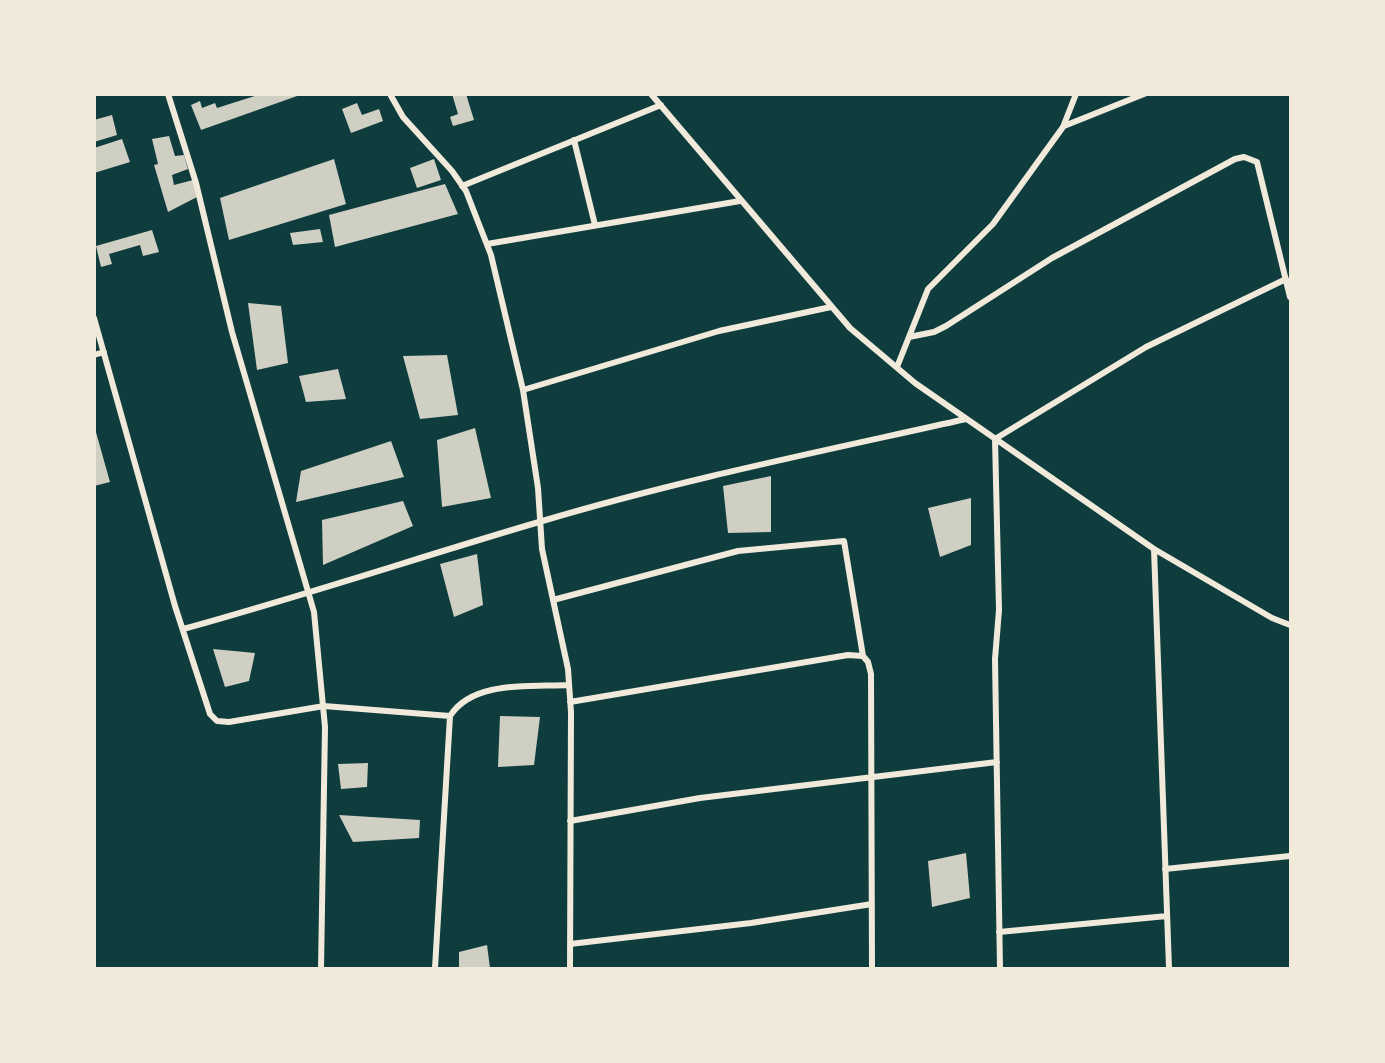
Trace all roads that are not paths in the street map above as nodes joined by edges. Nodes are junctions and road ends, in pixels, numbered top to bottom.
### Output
1 (168, 94) edge
2 (390, 94) edge
3 (651, 94) edge
4 (1076, 94) edge
5 (1144, 94) edge
6 (661, 105) junction
7 (1063, 126) junction
8 (574, 140) junction
9 (462, 186) junction
10 (740, 201) junction
11 (595, 225) junction
12 (487, 244) junction
13 (1286, 279) junction
14 (1290, 297) edge
15 (831, 307) junction
16 (94, 318) edge
17 (909, 336) junction
18 (104, 352) junction
19 (94, 355) edge
20 (897, 367) junction
21 (523, 390) junction
22 (966, 419) junction
23 (995, 439) junction
24 (540, 521) junction
25 (1154, 549) junction
26 (309, 594) junction
27 (553, 600) junction
28 (1290, 625) edge
29 (183, 629) junction
30 (863, 656) junction
31 (569, 685) junction
32 (570, 702) junction
33 (324, 706) junction
34 (450, 716) junction
35 (997, 762) junction
36 (871, 776) junction
37 (570, 821) junction
38 (1290, 856) edge
39 (1165, 869) junction
40 (872, 904) junction
41 (1167, 916) junction
42 (999, 932) junction
43 (570, 944) junction
44 (321, 969) edge
45 (435, 969) edge
46 (570, 969) edge
47 (872, 969) edge
48 (1000, 969) edge
49 (1169, 969) edge

1 - 26 street
2 - 9 street
3 - 6 street
4 - 7 street
5 - 7 street
6 - 8 street
6 - 10 street
7 - 17 street
8 - 9 street
8 - 11 street
9 - 12 street
10 - 11 street
10 - 15 street
11 - 12 street
12 - 21 street
13 - 14 street
13 - 17 street
13 - 23 street
15 - 20 street
15 - 21 street
16 - 18 street
17 - 20 street
18 - 19 street
18 - 29 street
20 - 22 street
21 - 24 street
22 - 23 street
22 - 24 street
23 - 25 street
23 - 35 street
24 - 26 street
24 - 27 street
25 - 28 street
25 - 39 street
26 - 29 street
26 - 33 street
27 - 30 street
27 - 31 street
29 - 33 street
30 - 32 street
30 - 36 street
31 - 32 street
31 - 34 street
32 - 37 street
33 - 34 street
33 - 44 street
34 - 45 street
35 - 36 street
35 - 42 street
36 - 37 street
36 - 40 street
37 - 43 street
38 - 39 street
39 - 41 street
40 - 43 street
40 - 47 street
41 - 42 street
41 - 49 street
42 - 48 street
43 - 46 street

